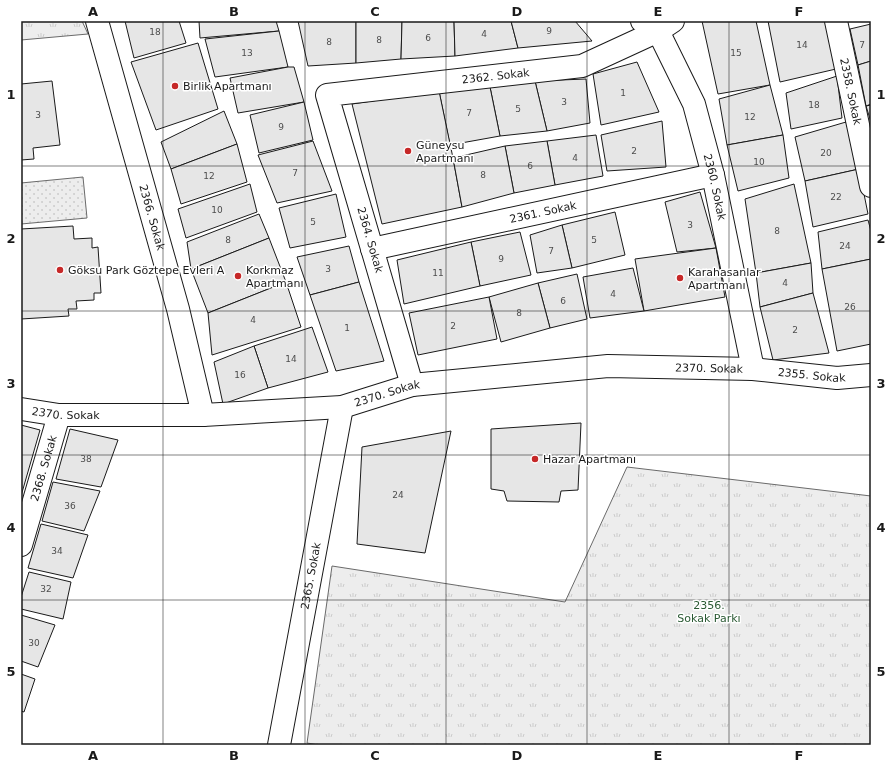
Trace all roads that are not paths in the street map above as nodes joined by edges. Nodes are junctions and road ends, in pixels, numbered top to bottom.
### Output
1 (97, 21) edge
2 (836, 21) edge
3 (657, 24) edge
4 (327, 95) joint
5 (713, 175) junction
6 (871, 186) edge
7 (372, 249) junction
8 (753, 369) junction
9 (871, 375) edge
10 (412, 385) junction
11 (342, 407) junction
12 (21, 409) edge
13 (59, 415) junction
14 (203, 415) junction
15 (21, 545) edge
16 (279, 745) edge

1 - 14 street, 2366. Sokak
2 - 6 street, 2358. Sokak
3 - 4 street, 2362. Sokak
3 - 5 street, 2360. Sokak
4 - 7 street, 2364. Sokak
5 - 7 street, 2361. Sokak
5 - 8 street, 2360. Sokak
7 - 10 street, 2364. Sokak
8 - 9 street, 2355. Sokak
8 - 10 street, 2370. Sokak
10 - 11 street, 2370. Sokak
11 - 14 street, 2370. Sokak
11 - 16 street, 2365. Sokak
12 - 13 street, 2370. Sokak
13 - 14 street, 2370. Sokak
13 - 15 street, 2368. Sokak

